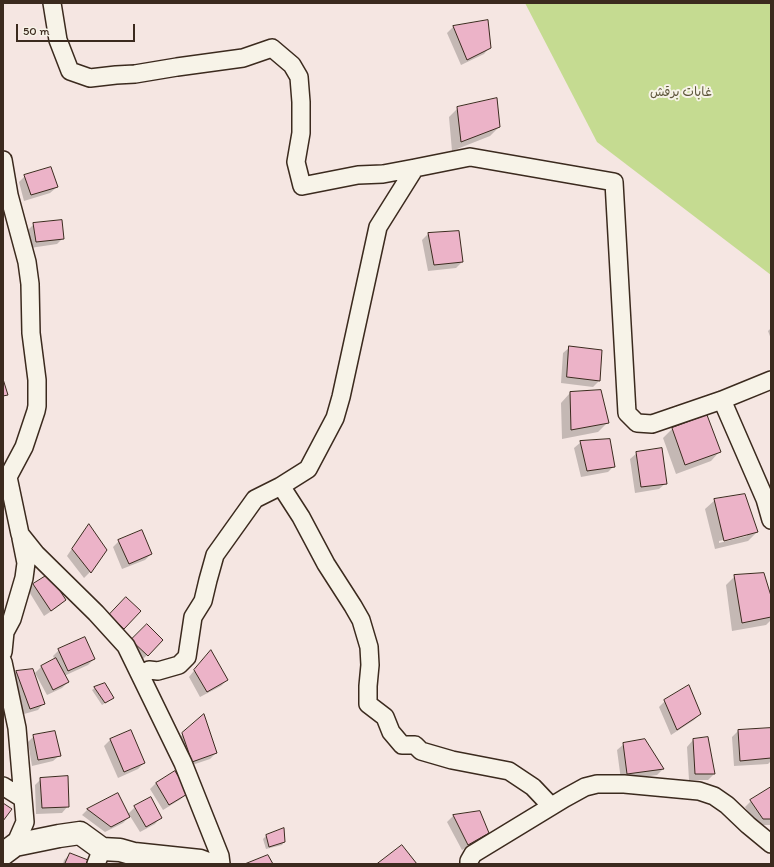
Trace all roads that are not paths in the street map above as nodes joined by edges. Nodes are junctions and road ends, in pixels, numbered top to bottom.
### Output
1 (52, 3) edge
2 (3, 160) edge
3 (415, 168) junction
4 (771, 380) edge
5 (722, 400) junction
6 (6, 471) edge
7 (281, 486) junction
8 (771, 520) edge
9 (20, 534) junction
10 (3, 652) edge
11 (3, 662) edge
12 (141, 676) junction
13 (3, 786) edge
14 (22, 798) junction
15 (551, 806) junction
16 (771, 844) edge
17 (9, 850) edge
18 (99, 857) edge
19 (208, 864) edge
20 (221, 864) edge
21 (469, 864) edge

1 - 3 street
2 - 6 street
3 - 5 street
3 - 7 street
4 - 5 street
5 - 8 street
6 - 9 street
7 - 12 street
7 - 15 street
9 - 10 street
9 - 12 street
11 - 14 street
12 - 20 street
13 - 14 street
14 - 17 street
15 - 16 street
15 - 21 street
17 - 18 street
18 - 19 street

